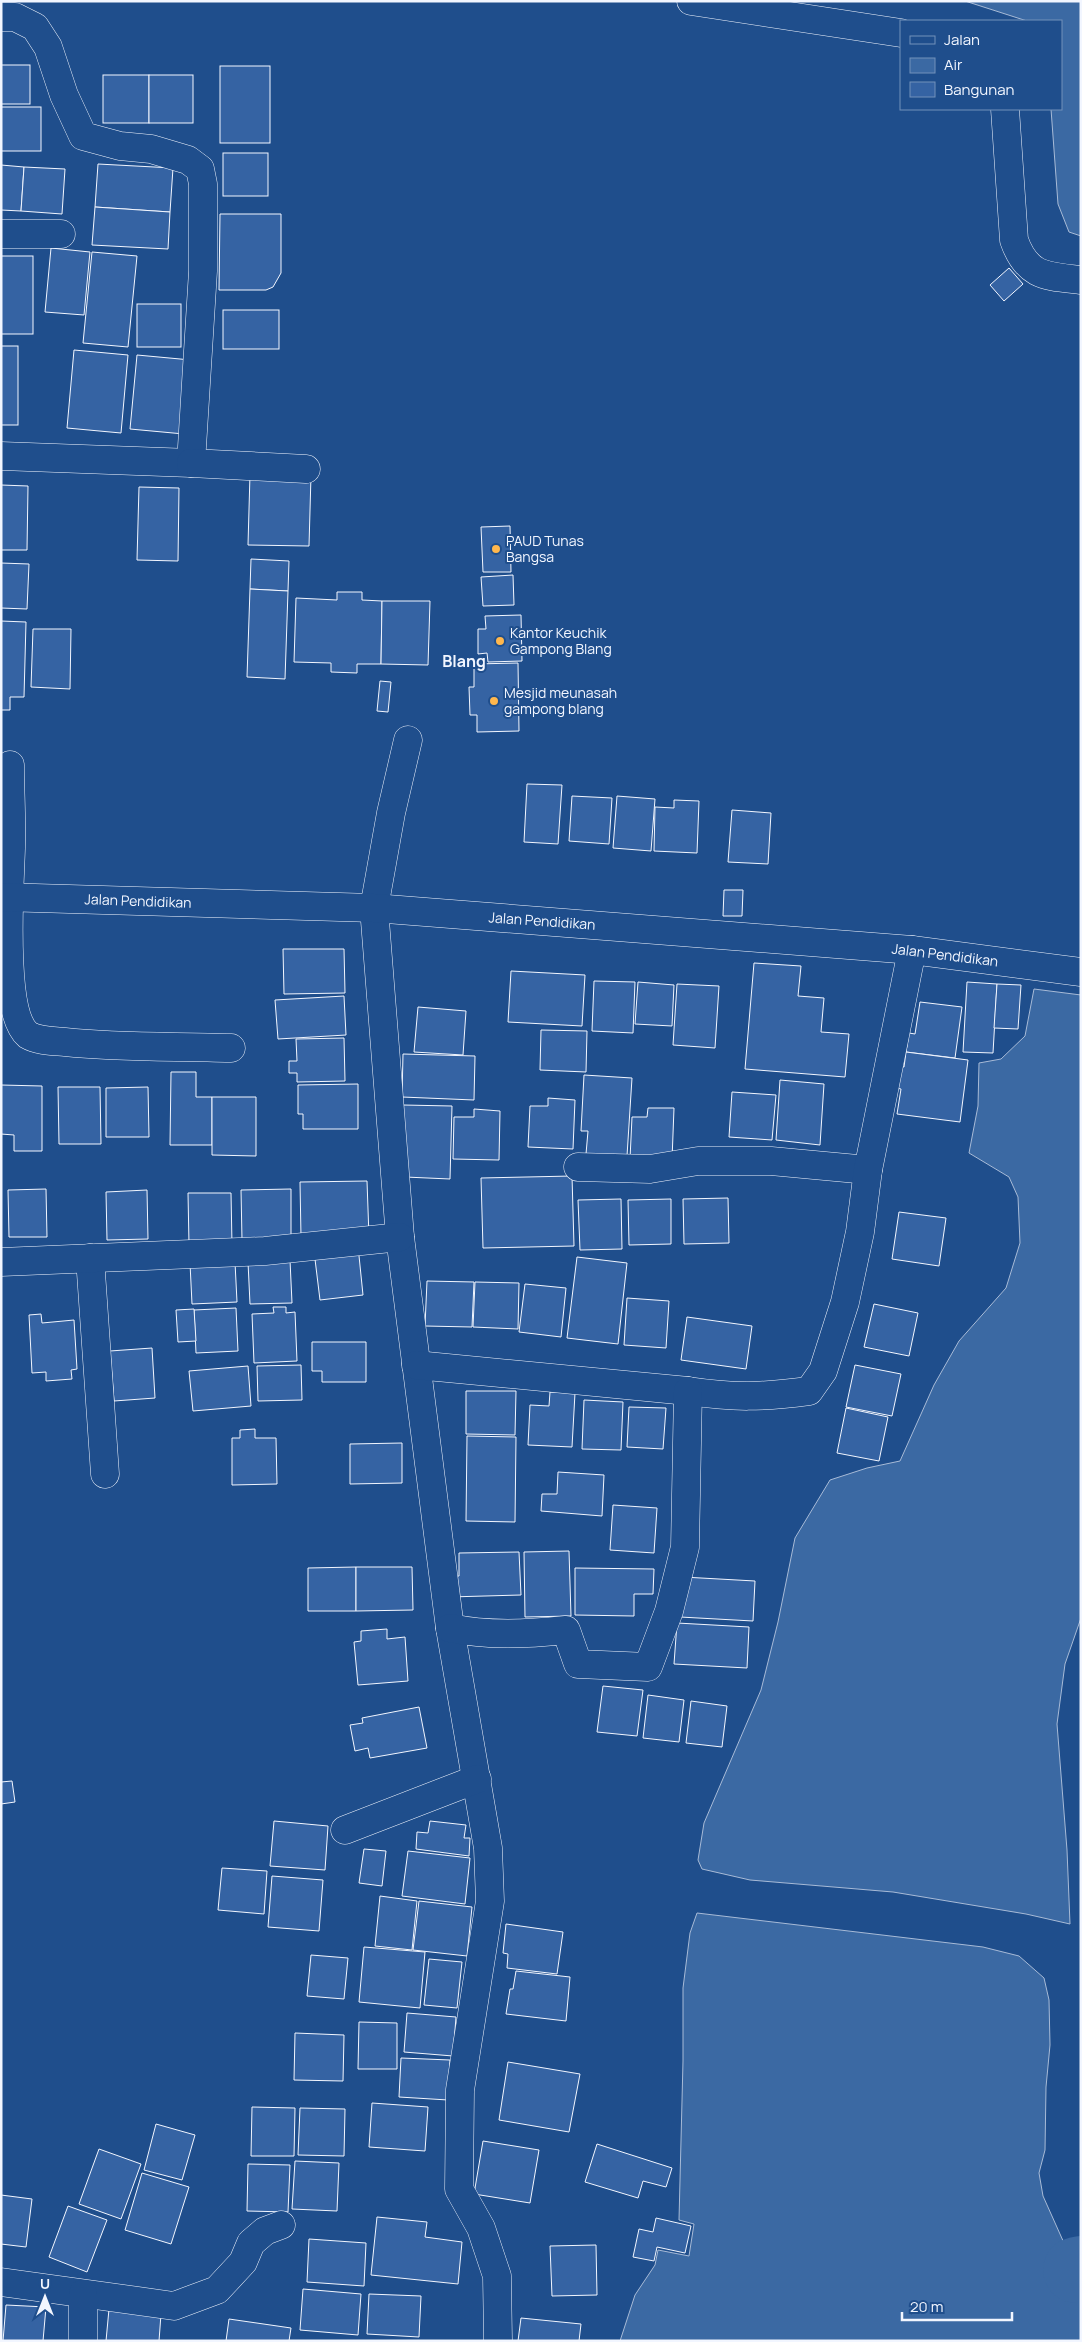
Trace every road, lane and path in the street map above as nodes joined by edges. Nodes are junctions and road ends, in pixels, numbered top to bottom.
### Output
1 (690, 1) edge
2 (1, 17) edge
3 (900, 33) edge
4 (1005, 110) edge
5 (1, 234) edge
6 (61, 234) dead end
7 (1081, 280) edge
8 (1, 456) edge
9 (191, 463) junction
10 (306, 469) dead end
11 (408, 740) dead end
12 (10, 765) dead end
13 (4, 897) edge
14 (374, 908) junction
15 (912, 950) junction
16 (1081, 972) edge
17 (231, 1048) dead end
18 (578, 1167) dead end
19 (868, 1170) junction
20 (400, 1237) junction
21 (90, 1258) junction
22 (1, 1262) edge
23 (416, 1365) junction
24 (688, 1391) junction
25 (105, 1474) dead end
26 (450, 1628) junction
27 (477, 1779) junction
28 (345, 1830) dead end
29 (281, 2224) dead end
30 (1, 2282) edge
31 (83, 2294) junction
32 (83, 2341) edge
33 (498, 2341) edge

1 - 3 street
2 - 9 street
4 - 7 street
5 - 6 street
8 - 9 street
9 - 10 street
11 - 14 street
12 - 13 street
13 - 14 street, Jalan Pendidikan
13 - 17 street
14 - 15 street, Jalan Pendidikan
14 - 20 street
15 - 16 street, Jalan Pendidikan
15 - 19 street
18 - 19 street
19 - 24 street
20 - 21 street
20 - 23 street
21 - 22 street
21 - 25 street
23 - 24 street
23 - 26 street
24 - 26 street
26 - 27 street
27 - 28 street
27 - 33 street
29 - 31 street
30 - 31 street
31 - 32 street

